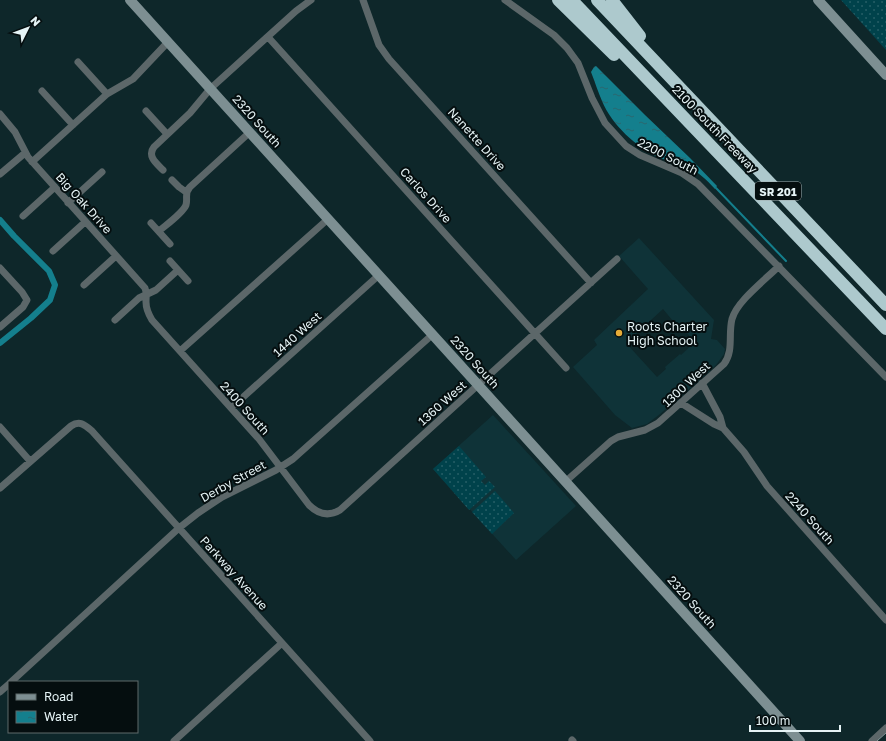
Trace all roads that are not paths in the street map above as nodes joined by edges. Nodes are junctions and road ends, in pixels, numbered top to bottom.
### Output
1 (130, 0) edge
2 (311, 0) edge
3 (363, 0) edge
4 (505, 0) edge
5 (558, 0) edge
6 (572, 0) edge
7 (597, 0) edge
8 (612, 0) edge
9 (818, 0) edge
10 (268, 37) junction
11 (168, 42) junction
12 (78, 62) dead end
13 (886, 75) edge
14 (670, 77) junction
15 (210, 89) junction
16 (42, 91) dead end
17 (107, 94) junction
18 (146, 110) dead end
19 (0, 114) edge
20 (73, 125) junction
21 (250, 132) junction
22 (167, 134) junction
23 (24, 153) junction
24 (720, 154) junction
25 (32, 162) junction
26 (163, 170) dead end
27 (102, 172) dead end
28 (0, 174) edge
29 (172, 180) dead end
30 (55, 187) junction
31 (186, 192) junction
32 (68, 203) junction
33 (23, 216) dead end
34 (328, 219) junction
35 (85, 222) junction
36 (152, 223) dead end
37 (159, 231) junction
38 (170, 244) dead end
39 (53, 251) dead end
40 (116, 256) junction
41 (617, 259) dead end
42 (170, 261) dead end
43 (779, 266) junction
44 (0, 268) edge
45 (178, 270) junction
46 (379, 275) junction
47 (188, 281) dead end
48 (591, 283) junction
49 (84, 285) dead end
50 (147, 294) junction
51 (886, 305) edge
52 (115, 320) dead end
53 (0, 327) edge
54 (886, 329) edge
55 (536, 333) junction
56 (432, 335) junction
57 (180, 351) junction
58 (566, 368) dead end
59 (886, 377) edge
60 (702, 383) junction
61 (478, 385) junction
62 (681, 403) junction
63 (231, 408) junction
64 (0, 427) edge
65 (723, 428) junction
66 (30, 461) junction
67 (281, 467) junction
68 (565, 482) junction
69 (0, 488) edge
70 (333, 514) joint
71 (179, 528) junction
72 (886, 620) edge
73 (282, 642) junction
74 (12, 681) edge
75 (8, 685) edge
76 (0, 692) edge
77 (886, 728) edge
78 (174, 741) edge
79 (370, 741) edge
80 (800, 741) edge
81 (872, 741) edge

1 - 11 street, 2320 South
2 - 10 street
3 - 48 street, Nanette Drive
4 - 43 street, 2200 South
5 - 24 highway
6 - 24 highway, 2100 South Freeway / SR 201
7 - 14 highway, 2100 South Freeway / SR 201
8 - 14 highway
9 - 13 street
10 - 15 street
10 - 55 street, Carlos Drive
11 - 15 street, 2320 South
11 - 17 street
12 - 17 street
14 - 51 highway, 2100 South Freeway / SR 201
15 - 21 street, 2320 South
15 - 22 street
16 - 20 street
17 - 20 street
18 - 22 street
19 - 23 street, Big Oak Drive
20 - 25 street
21 - 31 street
21 - 34 street, 2320 South
22 - 26 street
23 - 25 street, Big Oak Drive
23 - 28 street
24 - 54 highway, 2100 South Freeway / SR 201
25 - 30 street, Big Oak Drive
27 - 32 street
29 - 31 street
30 - 32 street, Big Oak Drive
30 - 33 street
31 - 37 street
32 - 35 street, Big Oak Drive
34 - 46 street, 2320 South
34 - 57 street
35 - 39 street
35 - 40 street, Big Oak Drive
36 - 37 street
37 - 38 street
40 - 49 street
40 - 50 street, Big Oak Drive
41 - 48 street, 1360 West
42 - 45 street
43 - 59 street, 2200 South
43 - 60 street, 1300 West
44 - 53 street
45 - 47 street
45 - 50 street
46 - 56 street, 2320 South
46 - 63 street, 1440 West
48 - 55 street, 1360 West
50 - 52 street
50 - 57 street, 2400 South
55 - 58 street, Carlos Drive
55 - 61 street, 1360 West
56 - 61 street, 2320 South
56 - 67 street, Derby Street
57 - 63 street, 2400 South
60 - 62 street, 1300 West
60 - 65 street, 2240 South
61 - 68 street, 2320 South
61 - 70 street, 1360 West
62 - 65 street, 2240 South
62 - 68 street, 1300 West
63 - 67 street, 2400 South
64 - 66 street
65 - 72 street, 2240 South
66 - 69 street
66 - 71 street, Parkway Avenue
67 - 70 street, 2400 South
67 - 71 street, Derby Street
68 - 80 street, 2320 South
71 - 73 street, Parkway Avenue
71 - 74 street, Derby Street
73 - 78 street
73 - 79 street, Parkway Avenue
75 - 76 street, Derby Street
77 - 81 street

